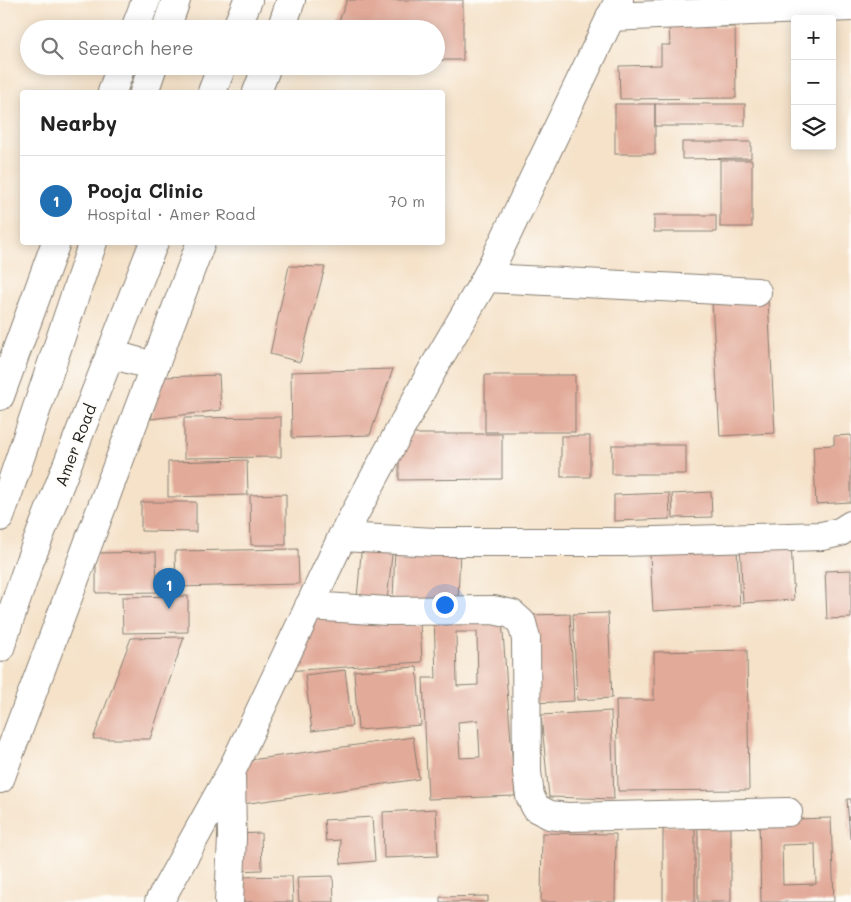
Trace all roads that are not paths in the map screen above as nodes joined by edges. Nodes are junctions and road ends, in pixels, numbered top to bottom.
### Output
1 (146, 0) edge
2 (248, 0) edge
3 (291, 0) edge
4 (175, 1) edge
5 (851, 7) edge
6 (614, 8) edge
7 (138, 20) edge
8 (169, 20) edge
9 (240, 20) edge
10 (284, 20) edge
11 (118, 75) edge
12 (150, 75) edge
13 (219, 75) edge
14 (264, 75) edge
15 (113, 90) edge
16 (145, 90) edge
17 (213, 90) edge
18 (258, 90) edge
19 (55, 245) edge
20 (92, 245) edge
21 (153, 245) edge
22 (200, 245) edge
23 (486, 278) junction
24 (757, 292) dead end
25 (110, 354) junction
26 (154, 366) junction
27 (0, 396) edge
28 (0, 517) edge
29 (851, 525) edge
30 (342, 537) junction
31 (309, 606) junction
32 (0, 648) edge
33 (230, 772) junction
34 (0, 779) edge
35 (788, 812) dead end
36 (159, 902) edge
37 (228, 902) edge

1 - 7 main road
2 - 9 main road
3 - 10 main road
4 - 8 main road
5 - 6 main road
6 - 23 main road
11 - 15 main road
12 - 16 main road
13 - 17 main road
14 - 18 main road
19 - 27 main road
20 - 28 main road
21 - 25 main road, Amer Road
22 - 26 main road
23 - 24 main road
23 - 30 main road
25 - 26 main road
25 - 32 main road, Amer Road
26 - 34 main road
29 - 30 main road
30 - 31 main road
31 - 33 main road
31 - 35 main road
33 - 36 main road
33 - 37 main road

